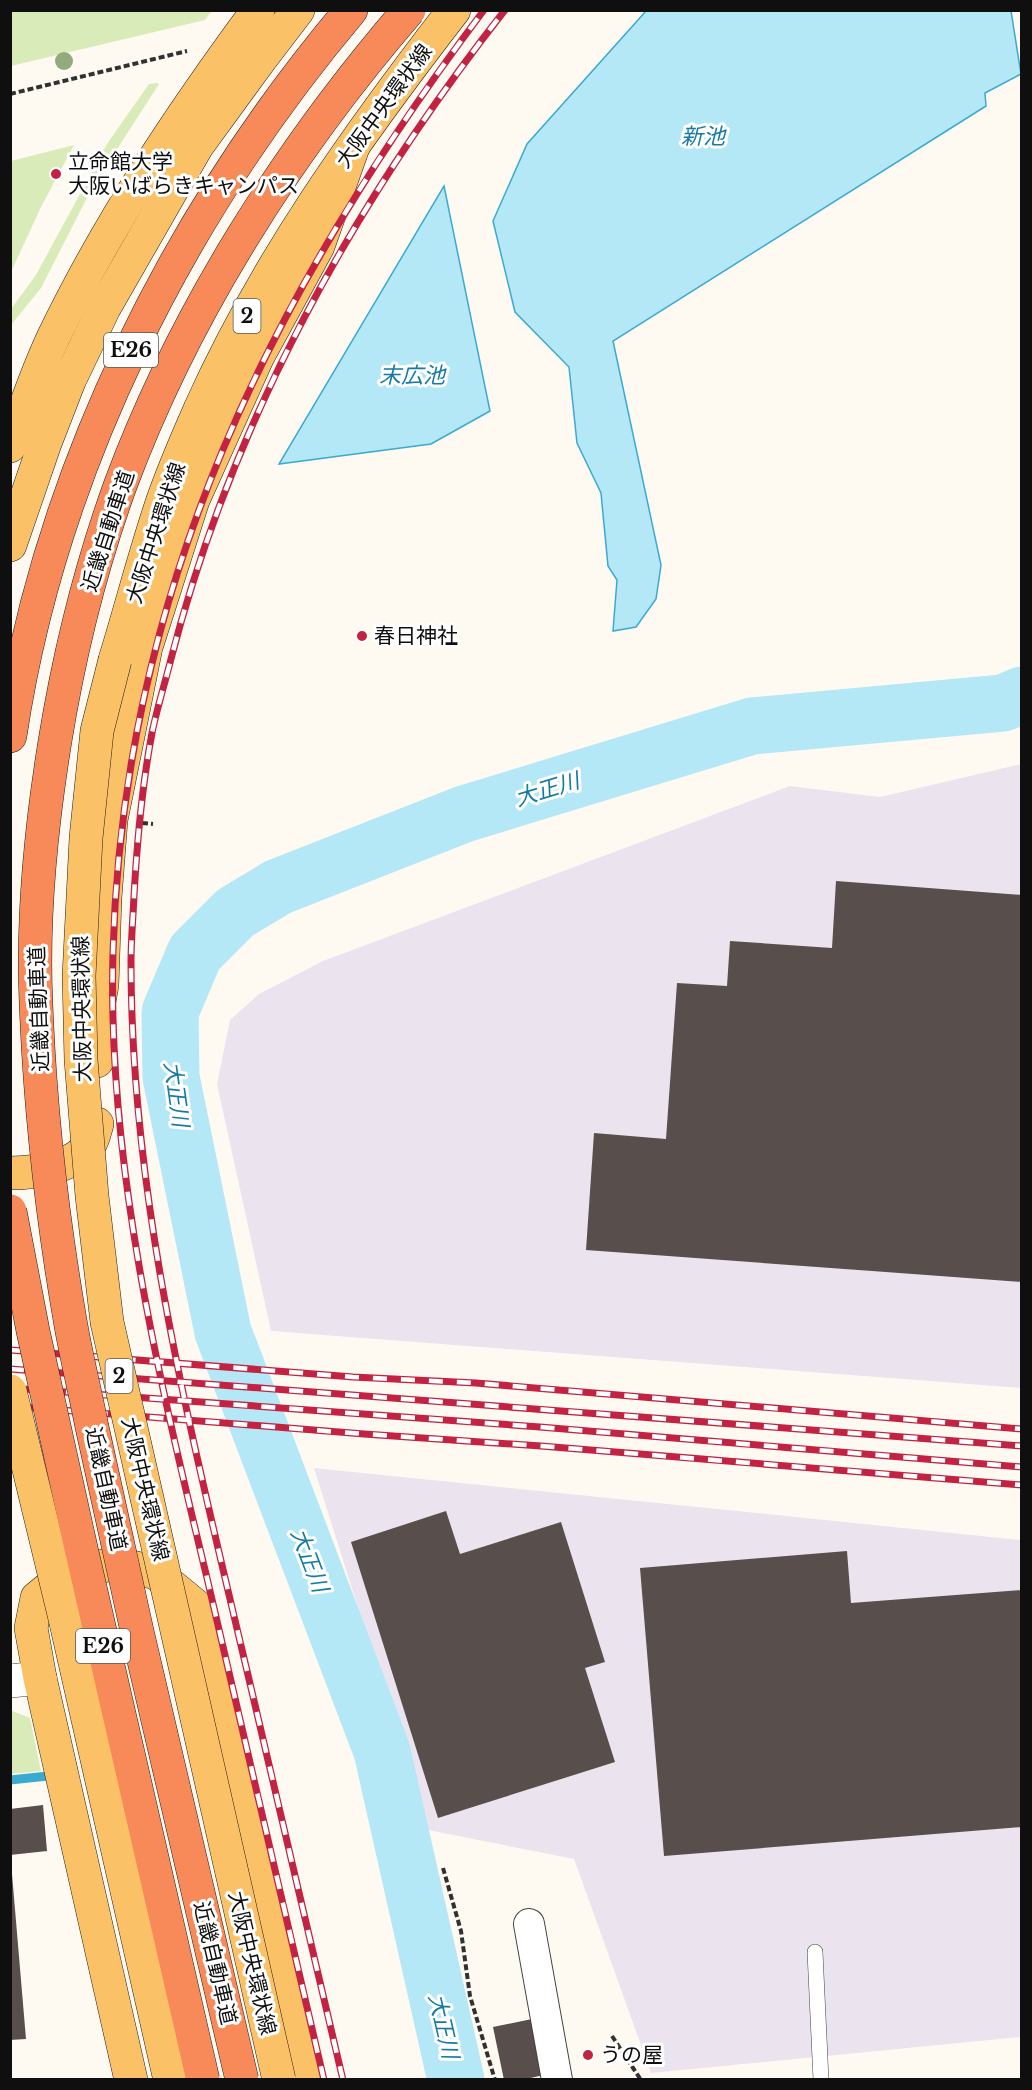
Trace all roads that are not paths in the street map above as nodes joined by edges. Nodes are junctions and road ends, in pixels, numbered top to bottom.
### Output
1 (258, 10) edge
2 (298, 10) edge
3 (351, 10) edge
4 (409, 10) edge
5 (454, 10) edge
6 (353, 147) junction
7 (10, 446) edge
8 (10, 544) edge
9 (10, 736) edge
10 (10, 1173) edge
11 (10, 1211) edge
12 (10, 1390) edge
13 (25, 1679) edge
14 (530, 1924) dead end
15 (815, 1952) dead end
16 (131, 2079) edge
17 (170, 2079) edge
18 (203, 2079) edge
19 (242, 2079) edge
20 (279, 2079) edge
21 (309, 2079) edge
22 (557, 2079) edge
23 (821, 2079) edge

1 - 7 main road
2 - 8 main road
3 - 9 highway, E26
4 - 19 highway, 近畿自動車道 / E26, bridge
5 - 6 main road, 大阪中央環状線 / 2
6 - 10 main road
6 - 20 main road, 大阪中央環状線 / 2, bridge
11 - 18 highway, 近畿自動車道 / E26, bridge
12 - 17 main road, bridge
13 - 16 main road
13 - 21 main road
14 - 22 street
15 - 23 lane

